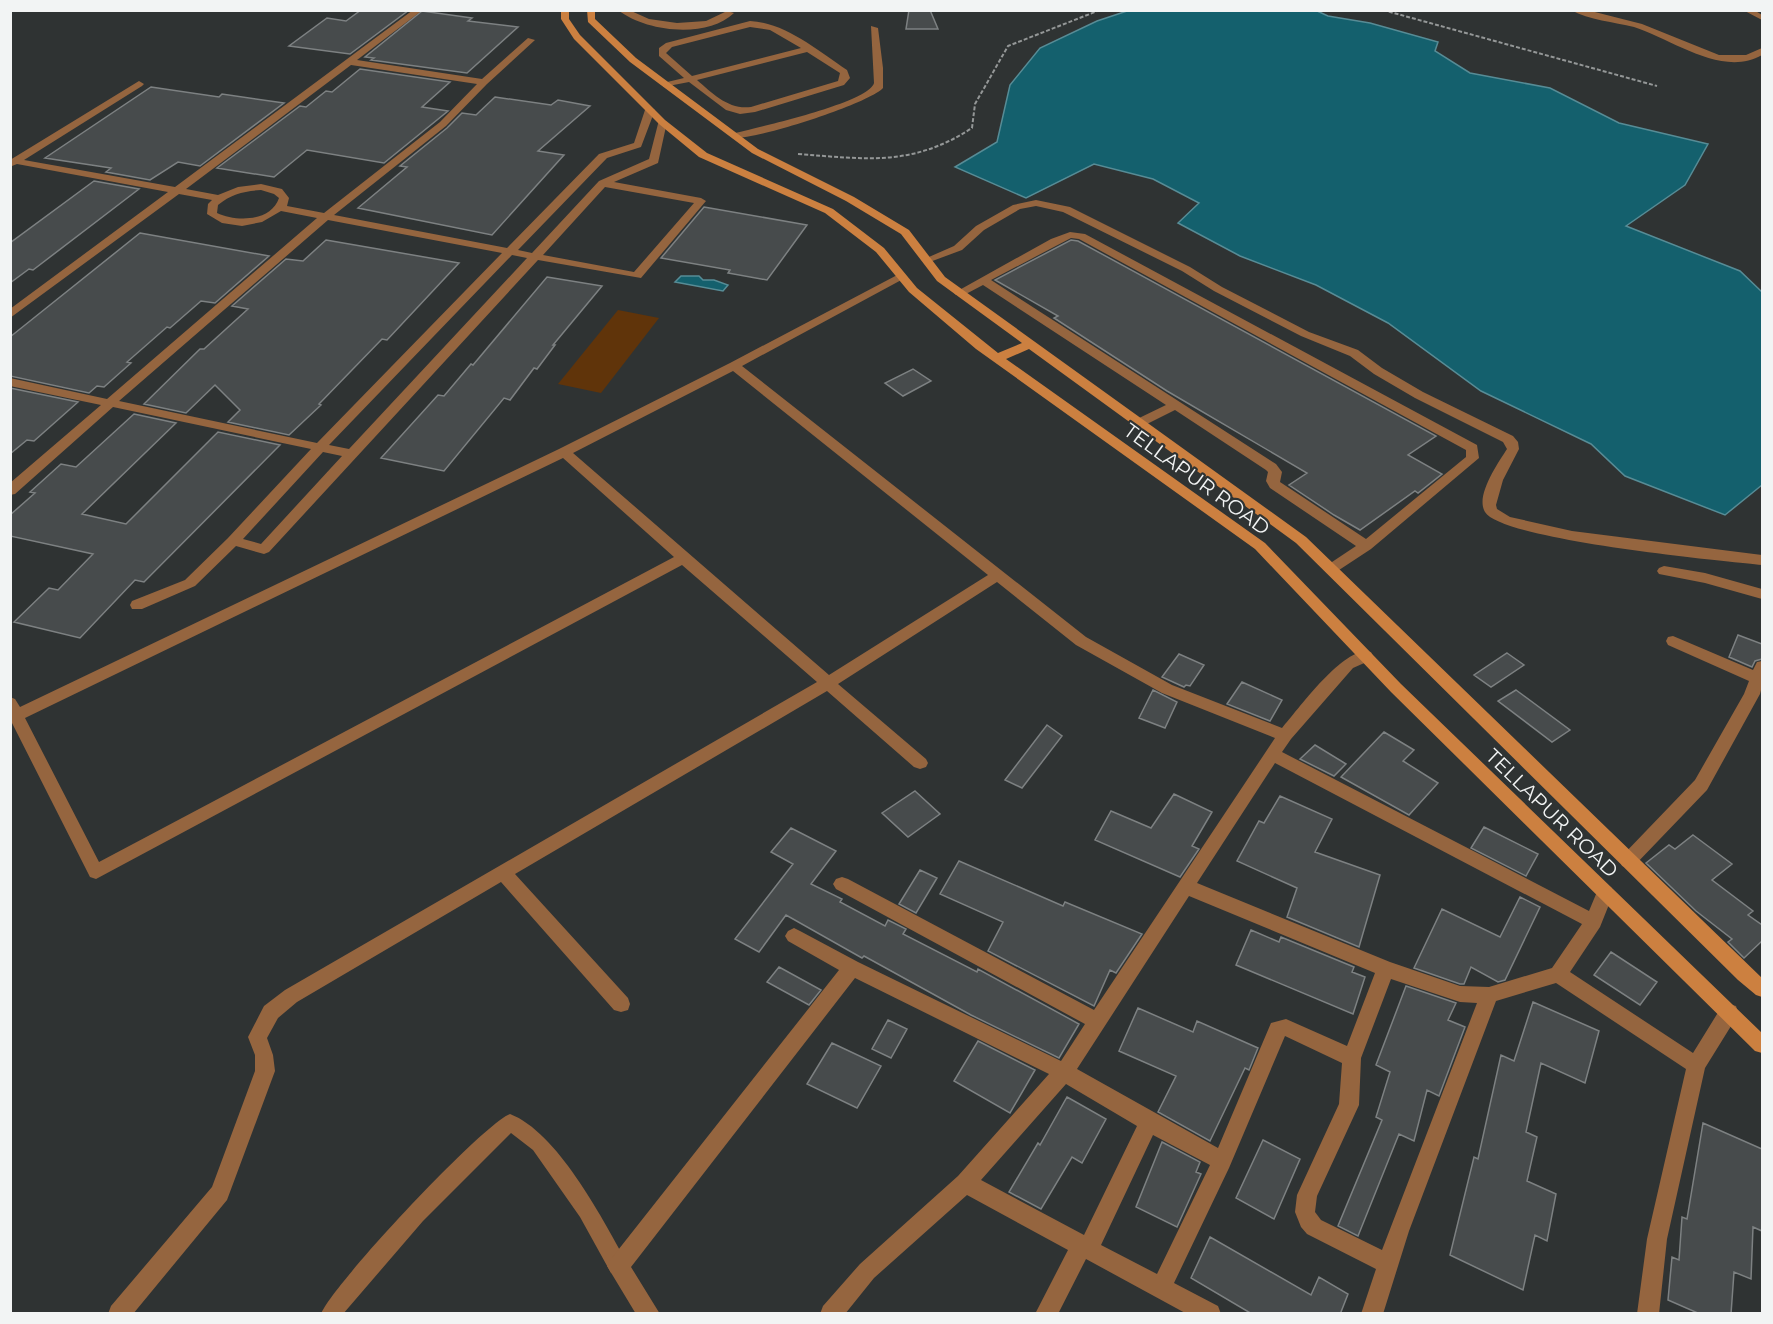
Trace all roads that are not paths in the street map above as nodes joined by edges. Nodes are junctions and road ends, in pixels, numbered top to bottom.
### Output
1 (565, 10) edge
2 (591, 10) edge
3 (622, 10) edge
4 (1575, 10) edge
5 (1747, 10) edge
6 (416, 12) edge
7 (730, 13) dead end
8 (1762, 18) edge
9 (874, 28) dead end
10 (531, 40) dead end
11 (808, 49) junction
12 (1759, 57) edge
13 (350, 62) junction
14 (691, 79) junction
15 (484, 82) junction
16 (139, 84) dead end
17 (666, 85) junction
18 (650, 110) junction
19 (662, 122) junction
20 (735, 136) junction
21 (13, 163) edge
22 (603, 183) junction
23 (177, 190) junction
24 (219, 198) junction
25 (281, 208) junction
26 (326, 217) junction
27 (510, 253) junction
28 (533, 257) junction
29 (927, 260) junction
30 (901, 276) junction
31 (983, 280) junction
32 (960, 293) junction
33 (10, 315) edge
34 (1030, 344) junction
35 (997, 358) junction
36 (734, 366) junction
37 (10, 382) edge
38 (110, 404) junction
39 (1175, 405) junction
40 (1139, 423) junction
41 (320, 447) junction
42 (564, 452) junction
43 (351, 454) junction
44 (10, 491) edge
45 (233, 541) junction
46 (1361, 550) junction
47 (684, 558) junction
48 (1762, 560) edge
49 (1331, 569) junction
50 (1664, 571) dead end
51 (998, 575) junction
52 (1762, 594) edge
53 (137, 605) dead end
54 (1673, 641) dead end
55 (1366, 656) junction
56 (1760, 672) edge
57 (828, 683) junction
58 (13, 712) edge
59 (1285, 735) junction
60 (1274, 755) junction
61 (920, 762) dead end
62 (1628, 861) junction
63 (503, 872) junction
64 (842, 884) dead end
65 (1187, 887) junction
66 (1605, 892) junction
67 (1594, 922) junction
68 (794, 936) dead end
69 (852, 968) junction
70 (1386, 969) junction
71 (1558, 974) junction
72 (1762, 989) edge
73 (1489, 995) junction
74 (621, 1004) dead end
75 (1729, 1012) junction
76 (1098, 1023) junction
77 (1762, 1039) edge
78 (1762, 1045) edge
79 (1352, 1058) junction
80 (1696, 1065) junction
81 (1064, 1072) junction
82 (1149, 1122) junction
83 (1222, 1161) junction
84 (965, 1184) junction
85 (1085, 1249) junction
86 (1388, 1264) junction
87 (618, 1266) junction
88 (1161, 1288) junction
89 (1205, 1312) edge
90 (119, 1314) edge
91 (330, 1314) edge
92 (649, 1314) edge
93 (831, 1314) edge
94 (1046, 1314) edge
95 (1372, 1314) edge
96 (1648, 1314) edge

1 - 18 street, TELLAPUR ROAD
2 - 17 street
3 - 7 street
4 - 12 street
5 - 8 street
6 - 13 street
9 - 20 street
10 - 15 street
11 - 14 street
11 - 14 street
11 - 14 street
13 - 15 street
13 - 23 street
14 - 17 street
15 - 26 street
16 - 21 street
17 - 20 street
18 - 19 street, TELLAPUR ROAD
18 - 27 street
19 - 22 street
19 - 30 street, TELLAPUR ROAD
20 - 29 street
21 - 23 street
22 - 28 street
22 - 28 street
23 - 24 street
23 - 33 street
24 - 25 street
24 - 25 street
25 - 26 street
26 - 27 street
26 - 38 street
27 - 28 street
27 - 41 street
28 - 43 street
29 - 32 street
29 - 48 street
30 - 35 street, TELLAPUR ROAD
30 - 36 street
31 - 32 street
31 - 39 street
31 - 46 street
32 - 34 street
34 - 35 street
34 - 40 street
35 - 55 street, TELLAPUR ROAD
36 - 42 street
36 - 51 street
37 - 38 street
38 - 41 street
38 - 44 street
39 - 40 street
39 - 46 street
40 - 49 street
41 - 43 street
41 - 45 street
42 - 47 street
42 - 58 street
43 - 45 street
45 - 53 street
46 - 49 street
47 - 57 street
47 - 58 street
49 - 62 street
50 - 52 street
51 - 57 street
51 - 59 street
54 - 56 street
55 - 59 street
55 - 66 street, TELLAPUR ROAD
56 - 62 street
57 - 61 street
57 - 63 street
59 - 60 street
60 - 65 street
60 - 67 street
62 - 72 street
63 - 74 street
63 - 90 street
64 - 76 street
65 - 70 street
65 - 76 street
66 - 67 street
66 - 75 street, TELLAPUR ROAD
67 - 71 street
68 - 69 street
69 - 81 street
69 - 87 street
70 - 73 street
70 - 79 street
71 - 73 street
71 - 80 street
73 - 86 street
75 - 77 street
75 - 78 street, TELLAPUR ROAD
75 - 80 street
76 - 81 street
79 - 83 street
79 - 86 street
80 - 96 street
81 - 82 street
81 - 84 street
82 - 83 street
82 - 85 street
83 - 88 street
84 - 85 street
84 - 93 street
85 - 88 street
85 - 94 street
86 - 95 street
87 - 91 lane
87 - 92 street
88 - 89 street

